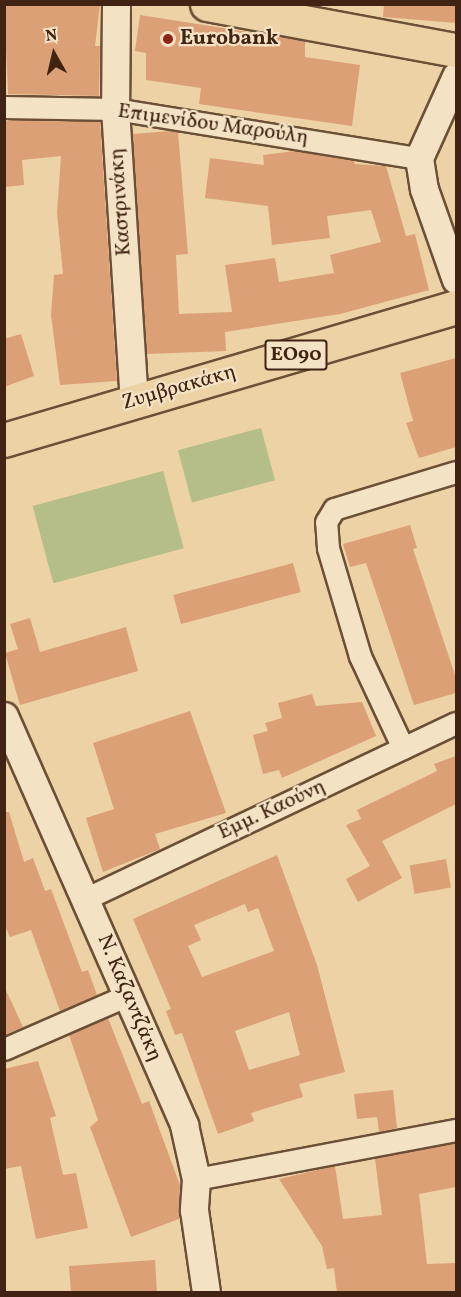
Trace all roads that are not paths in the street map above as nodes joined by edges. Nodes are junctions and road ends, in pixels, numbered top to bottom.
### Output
1 (116, 4) edge
2 (207, 4) edge
3 (456, 51) edge
4 (456, 76) edge
5 (4, 106) edge
6 (115, 109) junction
7 (419, 158) junction
8 (456, 280) edge
9 (456, 307) edge
10 (134, 400) junction
11 (4, 440) edge
12 (456, 472) edge
13 (4, 716) edge
14 (456, 723) edge
15 (403, 748) junction
16 (87, 898) junction
17 (128, 995) junction
18 (4, 1049) edge
19 (456, 1130) edge
20 (196, 1179) junction
21 (206, 1293) edge

1 - 6 street, Καστρινάκη
2 - 3 main road
4 - 7 street
5 - 6 street, Επιμενίδου Μαρούλη
6 - 7 street, Επιμενίδου Μαρούλη
6 - 10 street, Καστρινάκη
7 - 8 street
9 - 10 main road, Ζυμβρακάκη / ΕΟ90
10 - 11 main road, Ζυμβρακάκη / ΕΟ90
12 - 15 street
13 - 16 street, Ν. Καζαντζάκη
14 - 15 street, Εμμ. Καούνη
15 - 16 street, Εμμ. Καούνη
16 - 17 street, Ν. Καζαντζάκη
17 - 18 street
17 - 20 street, Ν. Καζαντζάκη
19 - 20 street
20 - 21 street, Ν. Καζαντζάκη

